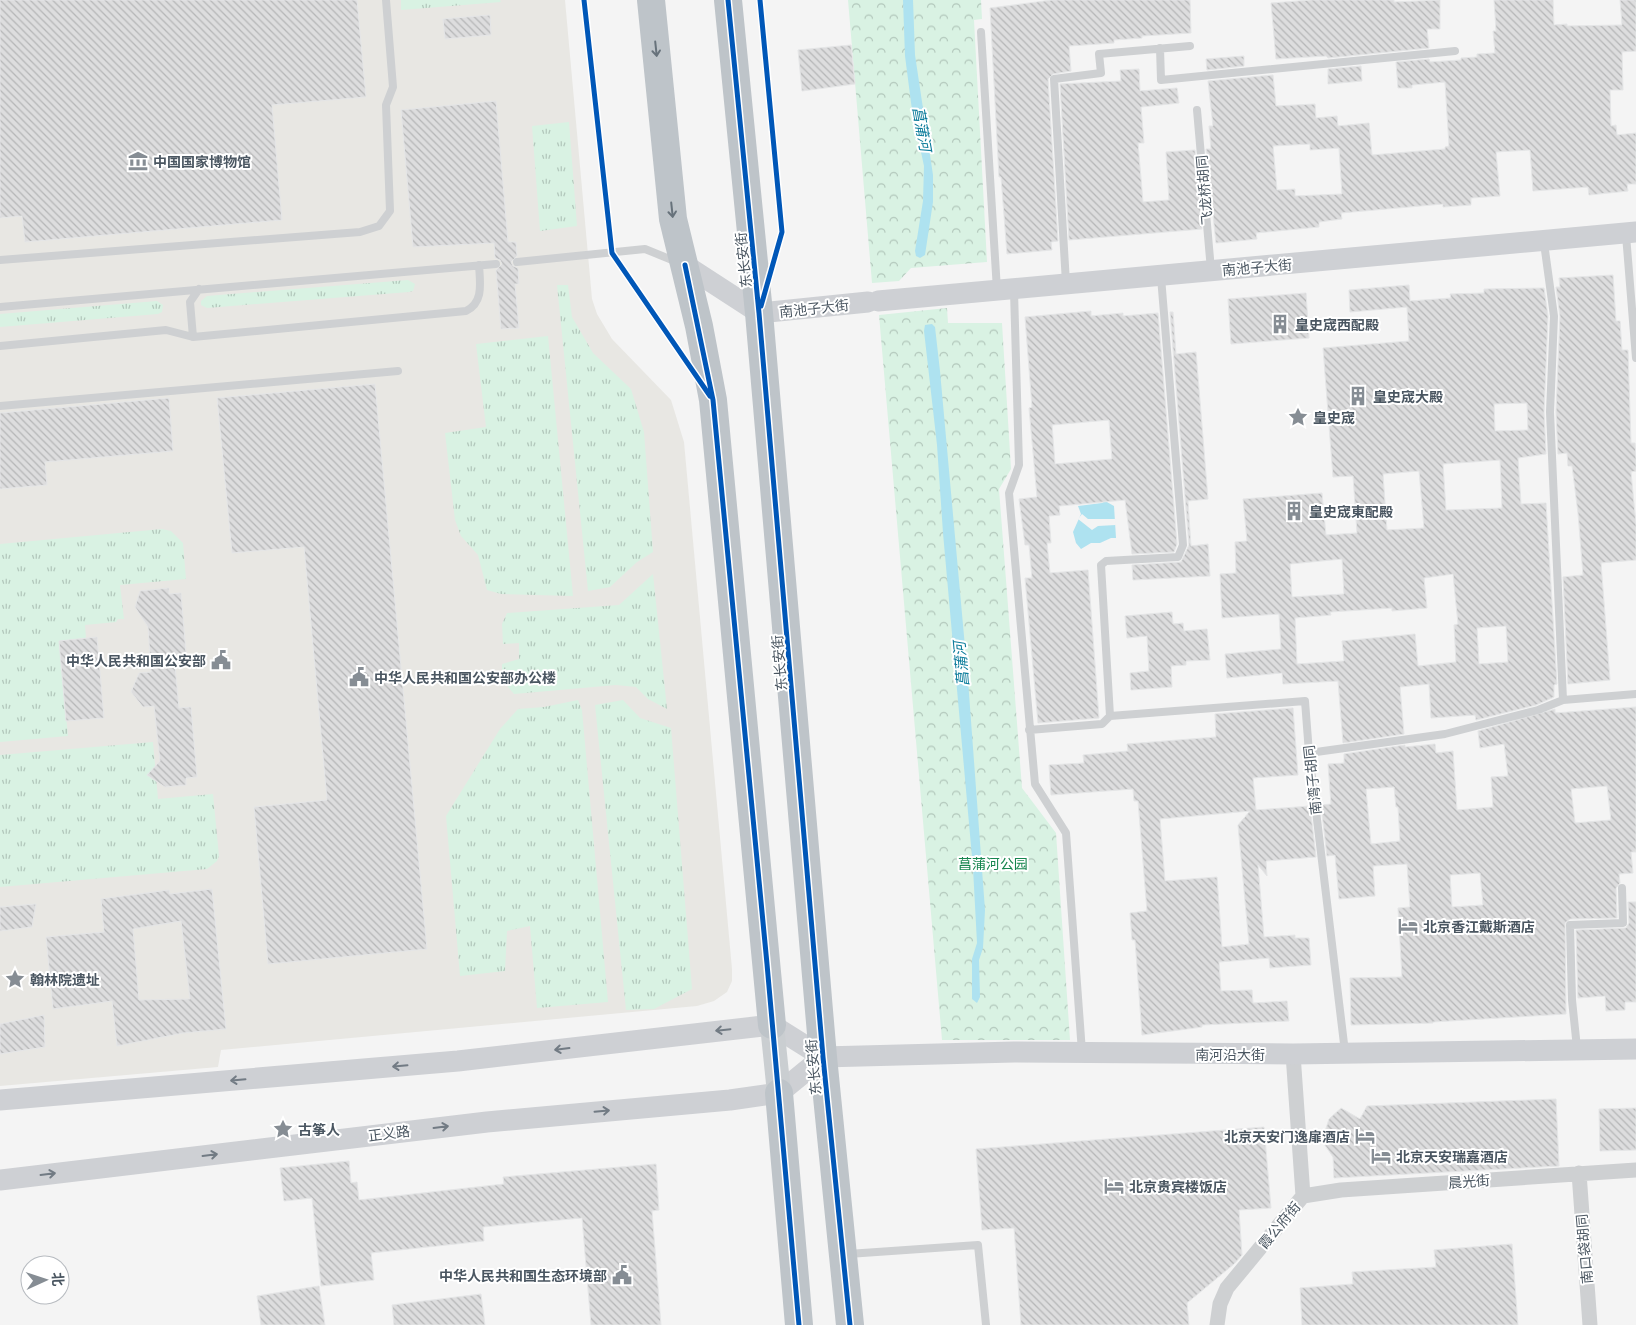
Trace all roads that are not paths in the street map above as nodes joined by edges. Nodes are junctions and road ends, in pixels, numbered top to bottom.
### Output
1 (386, 0) edge
2 (651, 0) edge
3 (728, 0) edge
4 (981, 32) dead end
5 (1190, 46) dead end
6 (1160, 48) junction
7 (1455, 51) dead end
8 (1197, 110) dead end
9 (1631, 233) edge
10 (1544, 241) junction
11 (0, 260) edge
12 (517, 262) dead end
13 (496, 264) dead end
14 (480, 265) junction
15 (685, 265) junction
16 (1211, 271) junction
17 (1161, 276) junction
18 (1066, 284) junction
19 (198, 289) junction
20 (1005, 290) junction
21 (0, 307) edge
22 (759, 313) junction
23 (193, 336) junction
24 (0, 346) edge
25 (1636, 358) edge
26 (398, 370) dead end
27 (0, 406) edge
28 (1636, 694) edge
29 (1563, 700) junction
30 (1110, 716) junction
31 (1029, 730) junction
32 (1309, 753) junction
33 (1622, 888) dead end
34 (772, 1025) junction
35 (1636, 1048) edge
36 (1577, 1050) junction
37 (1345, 1052) junction
38 (1082, 1053) junction
39 (1293, 1054) junction
40 (823, 1057) junction
41 (779, 1093) junction
42 (0, 1100) edge
43 (1636, 1170) edge
44 (1579, 1173) junction
45 (0, 1180) edge
46 (1303, 1196) junction
47 (844, 1254) junction
48 (799, 1325) edge
49 (850, 1325) edge
50 (986, 1325) edge
51 (1217, 1325) edge
52 (1590, 1325) edge

1 - 11 lane
2 -> 15 highway
3 - 22 highway, 东长安街
4 - 20 lane
5 - 6 lane
6 - 7 lane
6 - 18 lane
8 - 16 lane, 飞龙桥胡同
9 - 10 street, 南池子大街
9 - 25 lane
10 - 16 street, 南池子大街
10 - 29 lane
12 - 15 lane
13 - 14 lane
14 - 19 lane
14 - 23 lane
15 - 22 street
15 - 34 highway
16 - 17 street, 南池子大街
17 - 18 street, 南池子大街
17 - 30 lane
18 - 20 street, 南池子大街
19 - 21 lane
19 - 23 lane
20 - 22 street, 南池子大街
20 - 31 lane
22 - 40 highway, 东长安街
23 - 24 lane
26 - 27 lane
28 - 29 lane
29 - 32 lane
30 - 31 lane
30 - 32 lane, 南湾子胡同
31 - 38 lane
32 - 37 lane, 南湾子胡同
33 - 36 lane
34 - 40 street
34 - 41 main road
34 -> 42 street
35 - 36 street, 南河沿大街
36 - 37 street, 南河沿大街
37 - 39 street, 南河沿大街
38 - 39 street, 南河沿大街
38 - 40 street, 南河沿大街
39 - 46 street, 霞公府街
40 - 41 street
40 - 47 highway, 东长安街
45 -> 41 street, 正义路
41 - 48 highway
43 - 44 street, 晨光街
44 - 46 street, 晨光街
44 - 52 street, 南口袋胡同
46 - 51 street, 霞公府街
47 - 49 highway, 东长安街
47 - 50 lane

